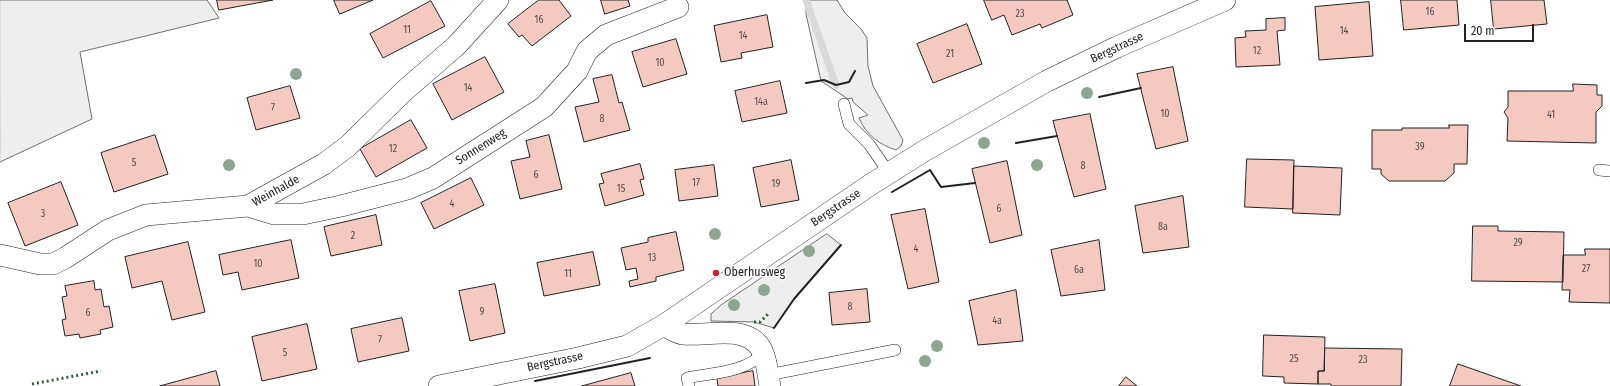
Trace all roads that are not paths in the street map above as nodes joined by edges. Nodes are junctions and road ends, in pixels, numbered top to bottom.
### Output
1 (498, 0) edge
2 (1225, 0) edge
3 (678, 7) dead end
4 (844, 104) dead end
5 (890, 172) junction
6 (248, 206) junction
7 (0, 254) edge
8 (664, 325) junction
9 (895, 350) dead end
10 (763, 353) junction
11 (769, 381) edge
12 (439, 386) edge
13 (689, 386) edge

1 - 6 street, Weinhalde
2 - 5 street, Bergstrasse
3 - 6 street, Sonnenweg
4 - 5 lane
5 - 8 street, Bergstrasse
6 - 7 street, Weinhalde
8 - 10 street
8 - 12 street, Bergstrasse
9 - 11 lane
10 - 11 street
10 - 13 lane

